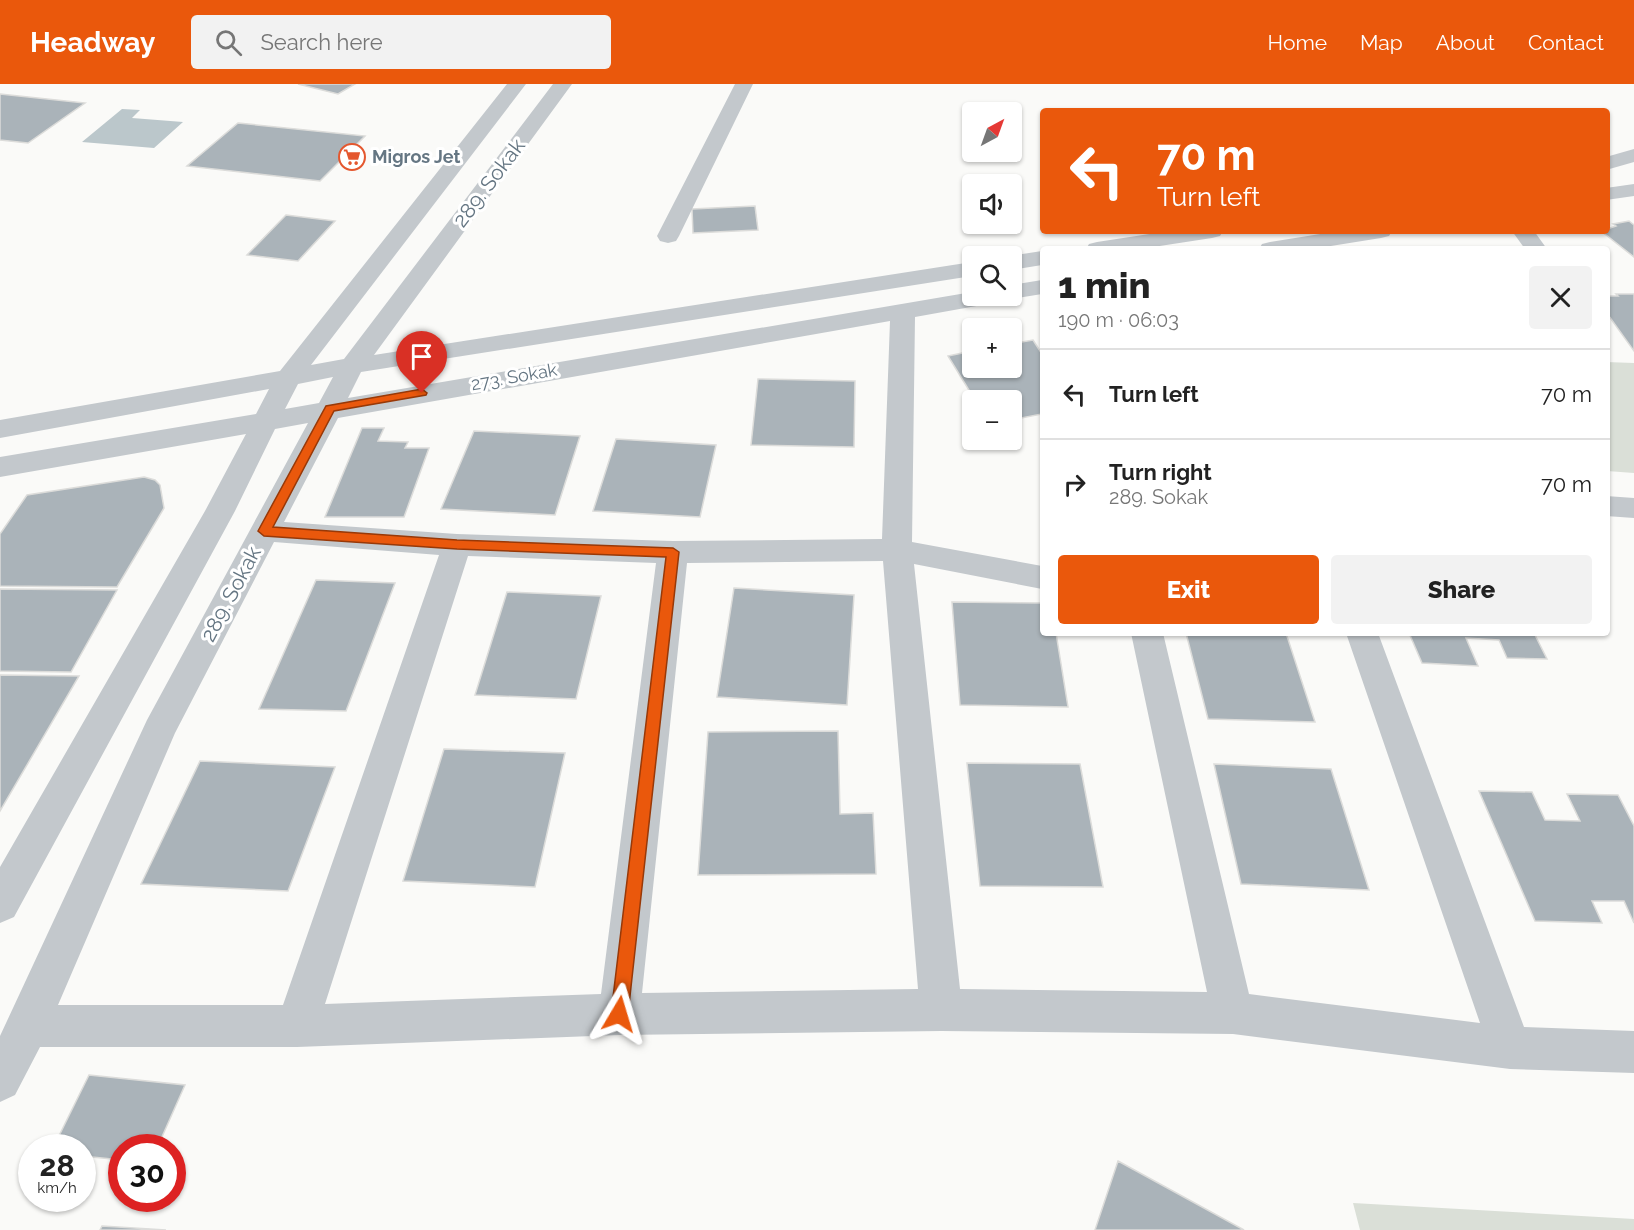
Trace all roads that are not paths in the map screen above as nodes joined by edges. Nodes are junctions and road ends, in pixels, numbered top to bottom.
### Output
1 (517, 84) edge
2 (563, 84) edge
3 (744, 84) edge
4 (1634, 155) edge
5 (1610, 163) edge
6 (1634, 190) edge
7 (1610, 193) edge
8 (1193, 234) edge
9 (1362, 234) edge
10 (668, 236) dead end
11 (1116, 246) edge
12 (1288, 246) edge
13 (1040, 258) edge
14 (1022, 261) edge
15 (962, 271) edge
16 (1040, 287) edge
17 (1022, 290) edge
18 (962, 301) edge
19 (903, 311) junction
20 (352, 366) junction
21 (287, 379) junction
22 (330, 409) junction
23 (263, 423) junction
24 (0, 429) edge
25 (0, 467) edge
26 (1610, 506) edge
27 (1634, 508) edge
28 (264, 531) junction
29 (457, 545) junction
30 (897, 550) junction
31 (673, 552) junction
32 (1040, 577) edge
33 (1148, 636) edge
34 (1363, 636) edge
35 (0, 904) edge
36 (940, 1011) junction
37 (1233, 1013) junction
38 (619, 1014) junction
39 (28, 1026) junction
40 (297, 1026) junction
41 (1510, 1048) junction
42 (1634, 1052) edge
43 (0, 1080) edge

1 - 21 street
2 - 20 street, 289. Sokak
3 - 10 street
4 - 5 street
6 - 7 street
8 - 11 street
9 - 12 street
13 - 14 street
15 - 20 street, 273. Sokak
16 - 17 street
18 - 19 street, 273. Sokak
19 - 22 street, 273. Sokak
19 - 30 street
20 - 21 street, 273. Sokak
20 - 22 street, 289. Sokak
21 - 23 street
21 - 24 street, 273. Sokak
22 - 23 street, 273. Sokak
22 - 28 street, 289. Sokak
23 - 25 street, 273. Sokak
23 - 35 street
26 - 27 street
28 - 29 street
28 - 39 street, 289. Sokak
29 - 31 street
29 - 40 street
30 - 31 street
30 - 32 street
30 - 36 street
31 - 38 street
33 - 37 street
34 - 41 street
36 - 37 street
36 - 38 street
37 - 41 street
38 - 40 street
39 - 40 street
39 - 43 street, 289. Sokak
41 - 42 street

